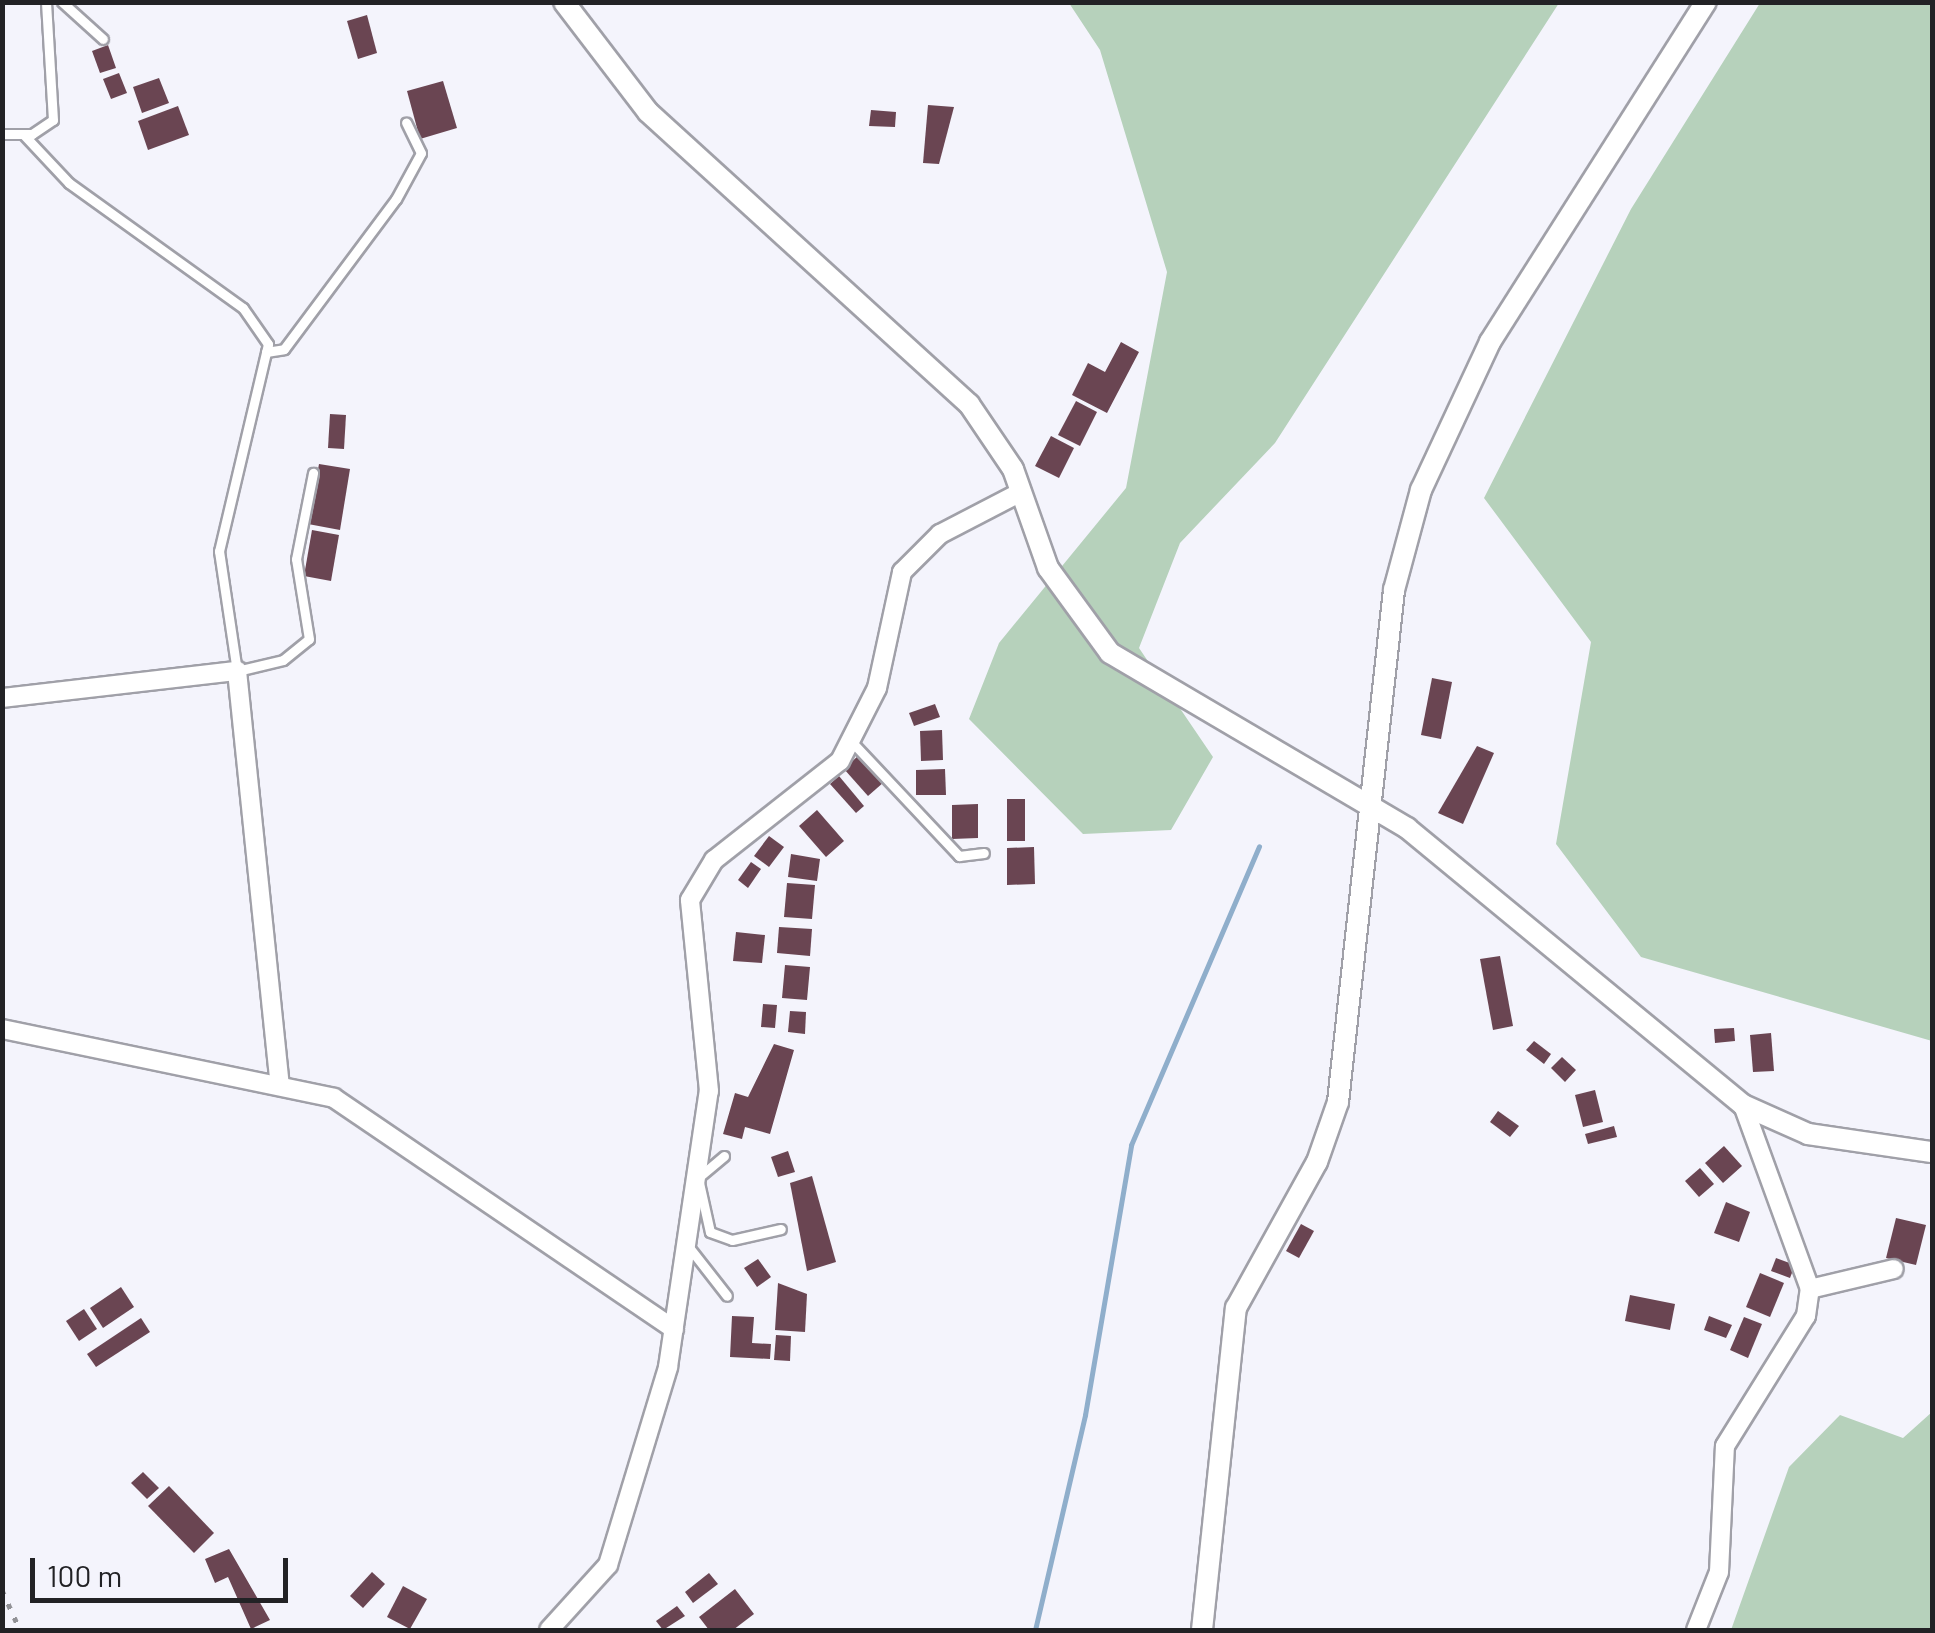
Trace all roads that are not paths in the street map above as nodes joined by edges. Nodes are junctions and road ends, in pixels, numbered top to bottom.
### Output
1 (46, 2) edge
2 (62, 2) edge
3 (564, 2) edge
4 (1706, 2) edge
5 (102, 39) dead end
6 (406, 122) dead end
7 (2, 134) edge
8 (23, 134) junction
9 (266, 352) junction
10 (313, 473) dead end
11 (1021, 492) junction
12 (237, 670) junction
13 (2, 698) edge
14 (851, 741) junction
15 (1372, 804) junction
16 (984, 853) dead end
17 (2, 1029) edge
18 (280, 1086) junction
19 (1743, 1105) junction
20 (1932, 1152) edge
21 (724, 1156) dead end
22 (698, 1178) junction
23 (781, 1229) dead end
24 (688, 1246) junction
25 (1894, 1269) dead end
26 (1810, 1288) junction
27 (727, 1296) dead end
28 (674, 1329) junction
29 (549, 1630) edge
30 (1202, 1630) edge
31 (1696, 1630) edge

1 - 8 lane
2 - 5 lane
3 - 11 street
4 - 15 street
6 - 9 lane
7 - 8 lane
8 - 9 lane
9 - 12 lane
10 - 12 lane
11 - 14 street
11 - 15 street
12 - 13 street
12 - 18 street
14 - 16 lane
14 - 22 street
15 - 19 street
15 - 30 street
17 - 18 street
18 - 28 street
19 - 20 street
19 - 26 street
21 - 22 lane
22 - 23 lane
22 - 24 street
24 - 27 lane
24 - 28 street
25 - 26 street
26 - 31 street
28 - 29 street

